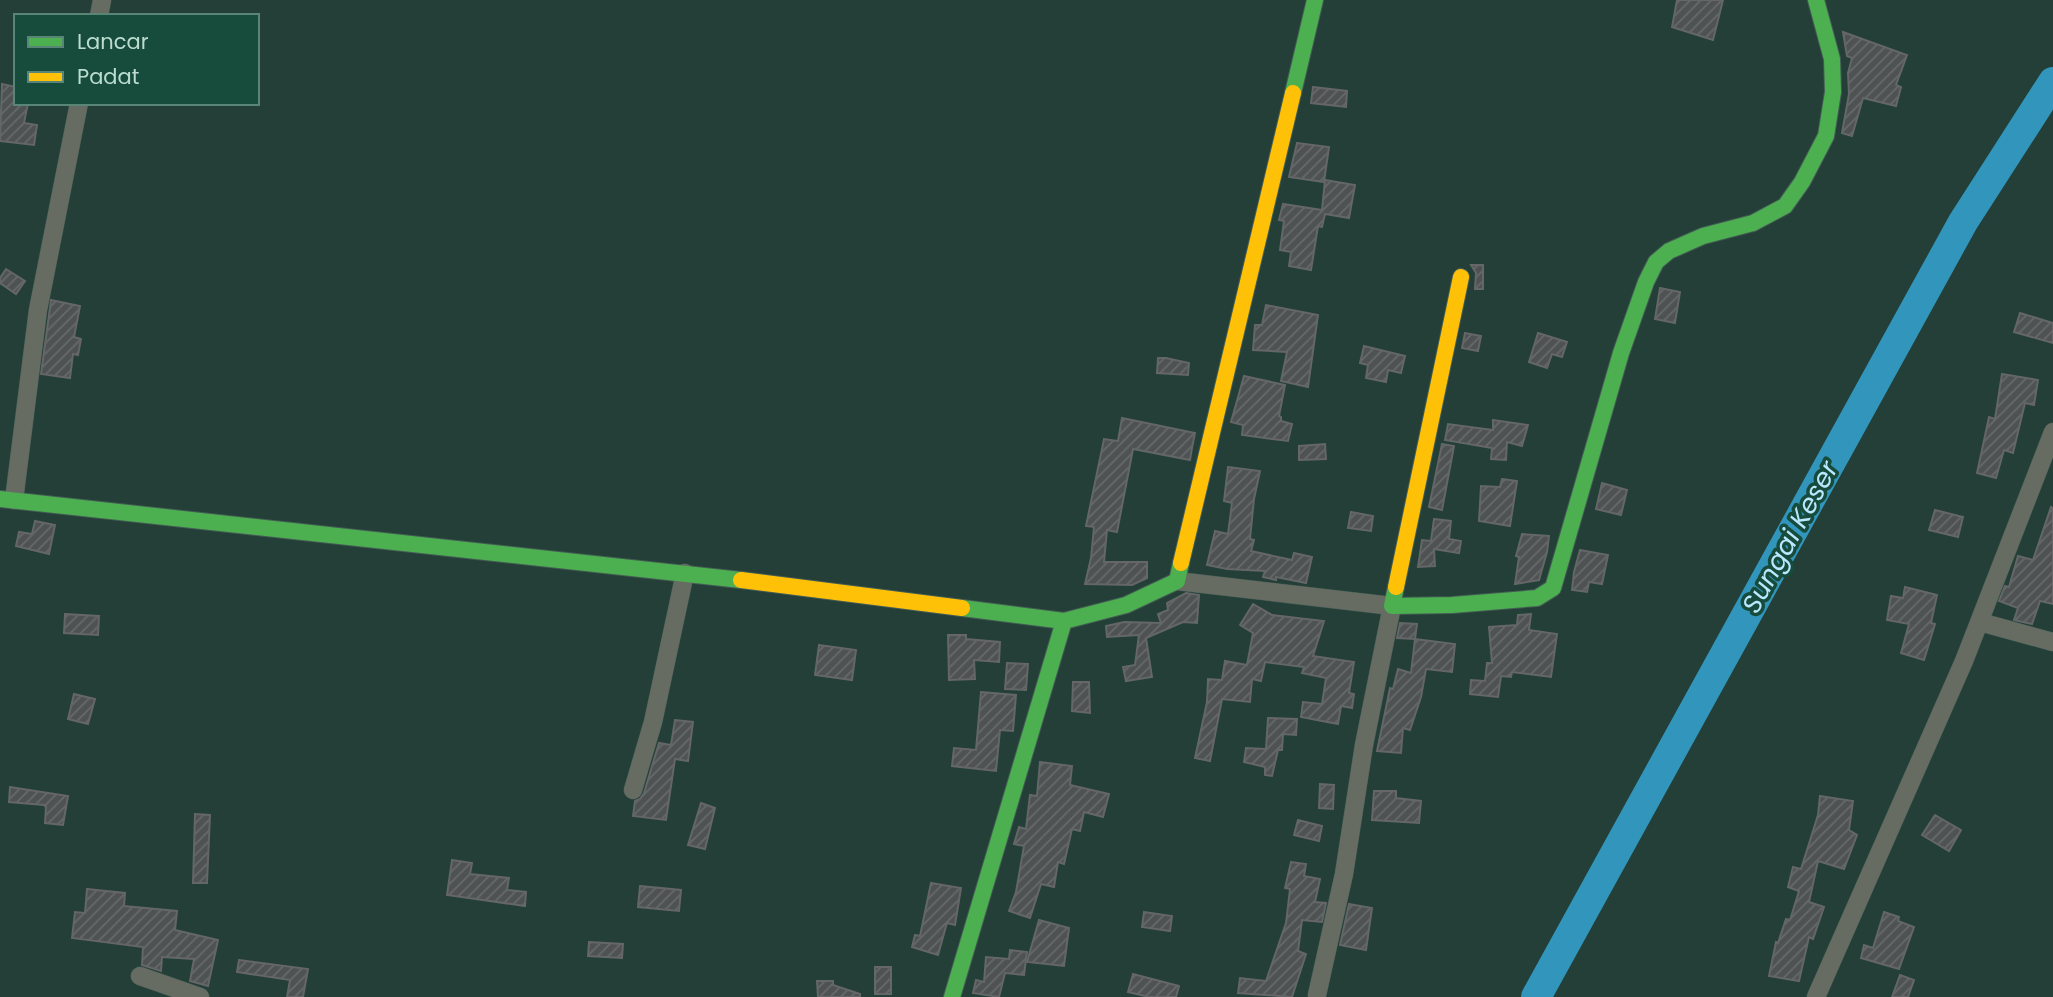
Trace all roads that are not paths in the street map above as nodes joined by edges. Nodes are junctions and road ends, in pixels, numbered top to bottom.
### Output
1 (1315, 0) edge
2 (1816, 0) edge
3 (79, 105) edge
4 (1461, 277) dead end
5 (2053, 432) edge
6 (7, 499) edge
7 (685, 573) junction
8 (1177, 581) junction
9 (1392, 606) junction
10 (1063, 621) junction
11 (1980, 622) junction
12 (2053, 642) edge
13 (633, 790) dead end
14 (140, 976) dead end
15 (1317, 995) dead end
16 (200, 997) edge
17 (952, 997) edge
18 (1816, 997) edge

1 - 8 street
2 - 9 street
3 - 6 street
4 - 9 street
5 - 11 street
6 - 7 street
7 - 10 street
7 - 13 street
8 - 9 street
8 - 10 street
9 - 15 street
10 - 17 street
11 - 12 street
11 - 18 street
14 - 16 street

